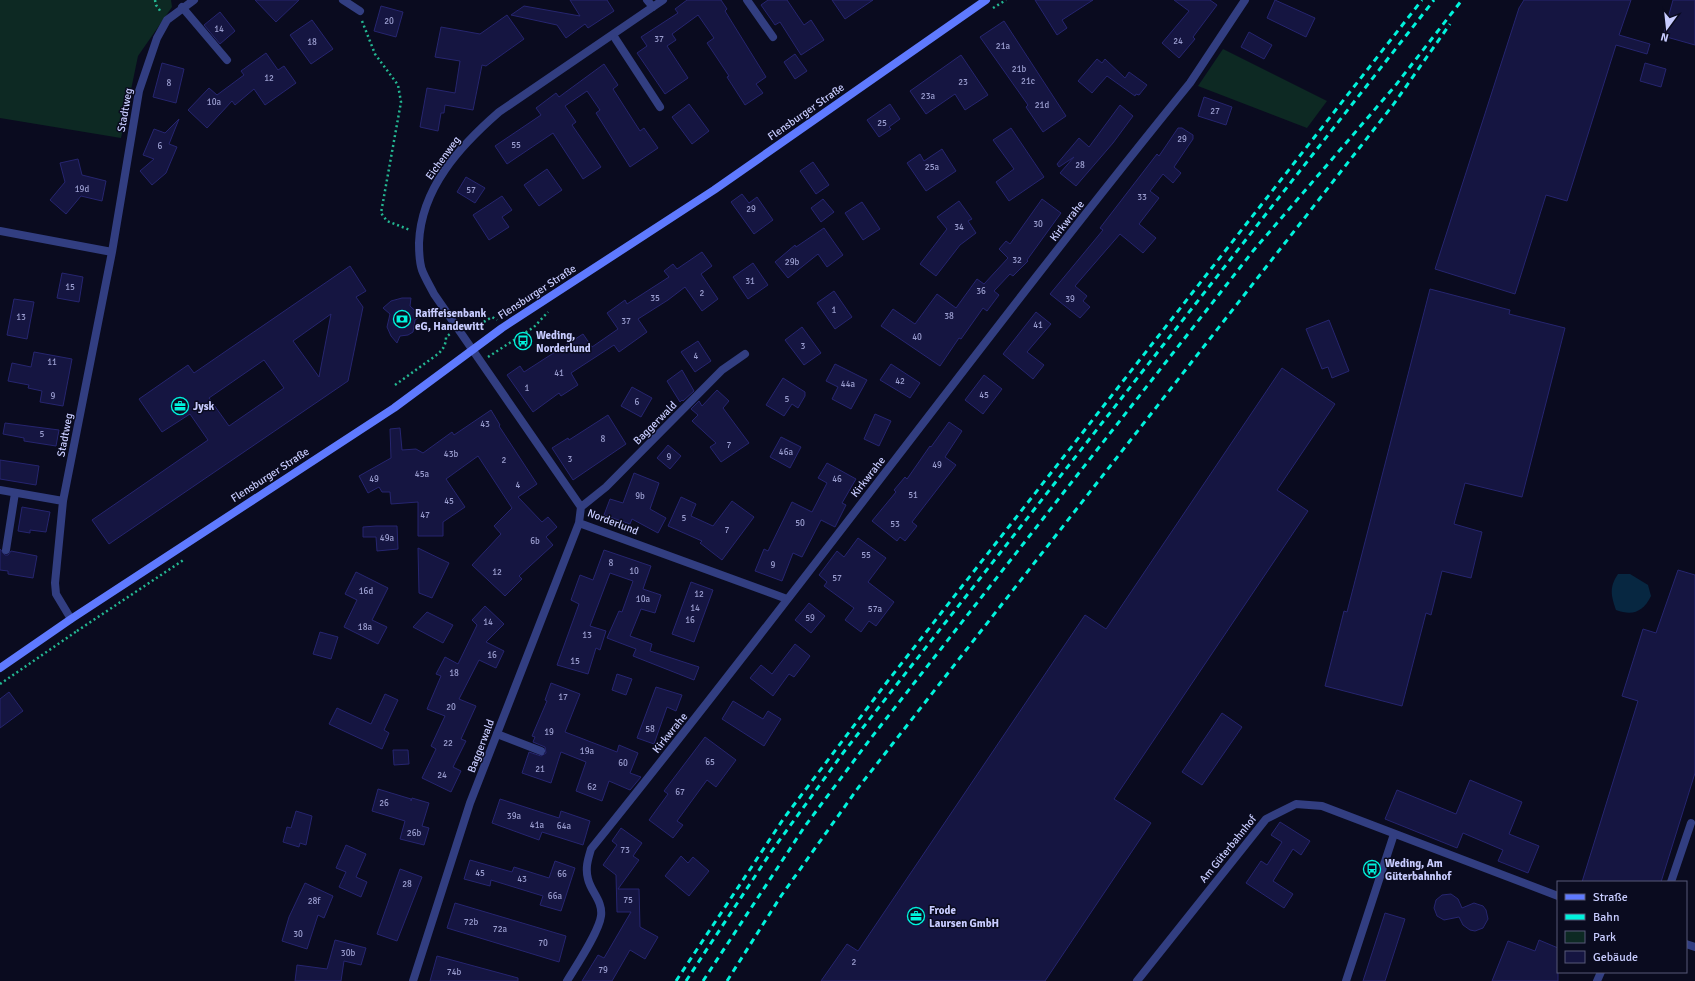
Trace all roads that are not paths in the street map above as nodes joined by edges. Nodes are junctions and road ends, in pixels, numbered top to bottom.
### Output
1 (194, 0) edge
2 (343, 0) edge
3 (647, 0) edge
4 (663, 0) edge
5 (748, 0) edge
6 (986, 0) edge
7 (1244, 0) edge
8 (182, 7) junction
9 (653, 7) junction
10 (360, 11) road end
11 (613, 36) junction
12 (773, 37) dead end
13 (227, 60) dead end
14 (660, 106) dead end
15 (0, 231) edge
16 (112, 252) junction
17 (472, 348) junction
18 (745, 354) dead end
19 (0, 490) edge
20 (15, 493) junction
21 (64, 501) junction
22 (581, 507) junction
23 (580, 523) junction
24 (6, 550) dead end
25 (787, 599) junction
26 (71, 619) junction
27 (0, 668) edge
28 (497, 734) junction
29 (541, 751) dead end
30 (1691, 823) dead end
31 (1394, 834) junction
32 (1671, 881) edge
33 (1557, 896) edge
34 (413, 981) edge
35 (567, 981) edge
36 (1137, 981) edge
37 (1346, 981) edge

1 - 8 street, Stadtweg
2 - 10 street
3 - 9 street
4 - 9 street, Eichenweg
5 - 12 street
6 - 17 street, Flensburger Straße
7 - 25 street, Kirkwrahe
8 - 13 street
8 - 16 street, Stadtweg
9 - 11 street, Eichenweg
11 - 14 street
11 - 17 street, Eichenweg
15 - 16 street
16 - 21 street, Stadtweg
17 - 22 street, Norderlund
17 - 26 street, Flensburger Straße
18 - 22 street, Baggerwald
19 - 20 street
20 - 21 street
20 - 24 street
21 - 26 street, Stadtweg
22 - 23 street, Norderlund
23 - 25 street, Norderlund
23 - 28 street, Baggerwald
25 - 35 street, Kirkwrahe
26 - 27 street, Flensburger Straße
28 - 29 street
28 - 34 street, Baggerwald
30 - 32 street
31 - 33 street, Am Güterbahnhof
31 - 36 street, Am Güterbahnhof
31 - 37 street

